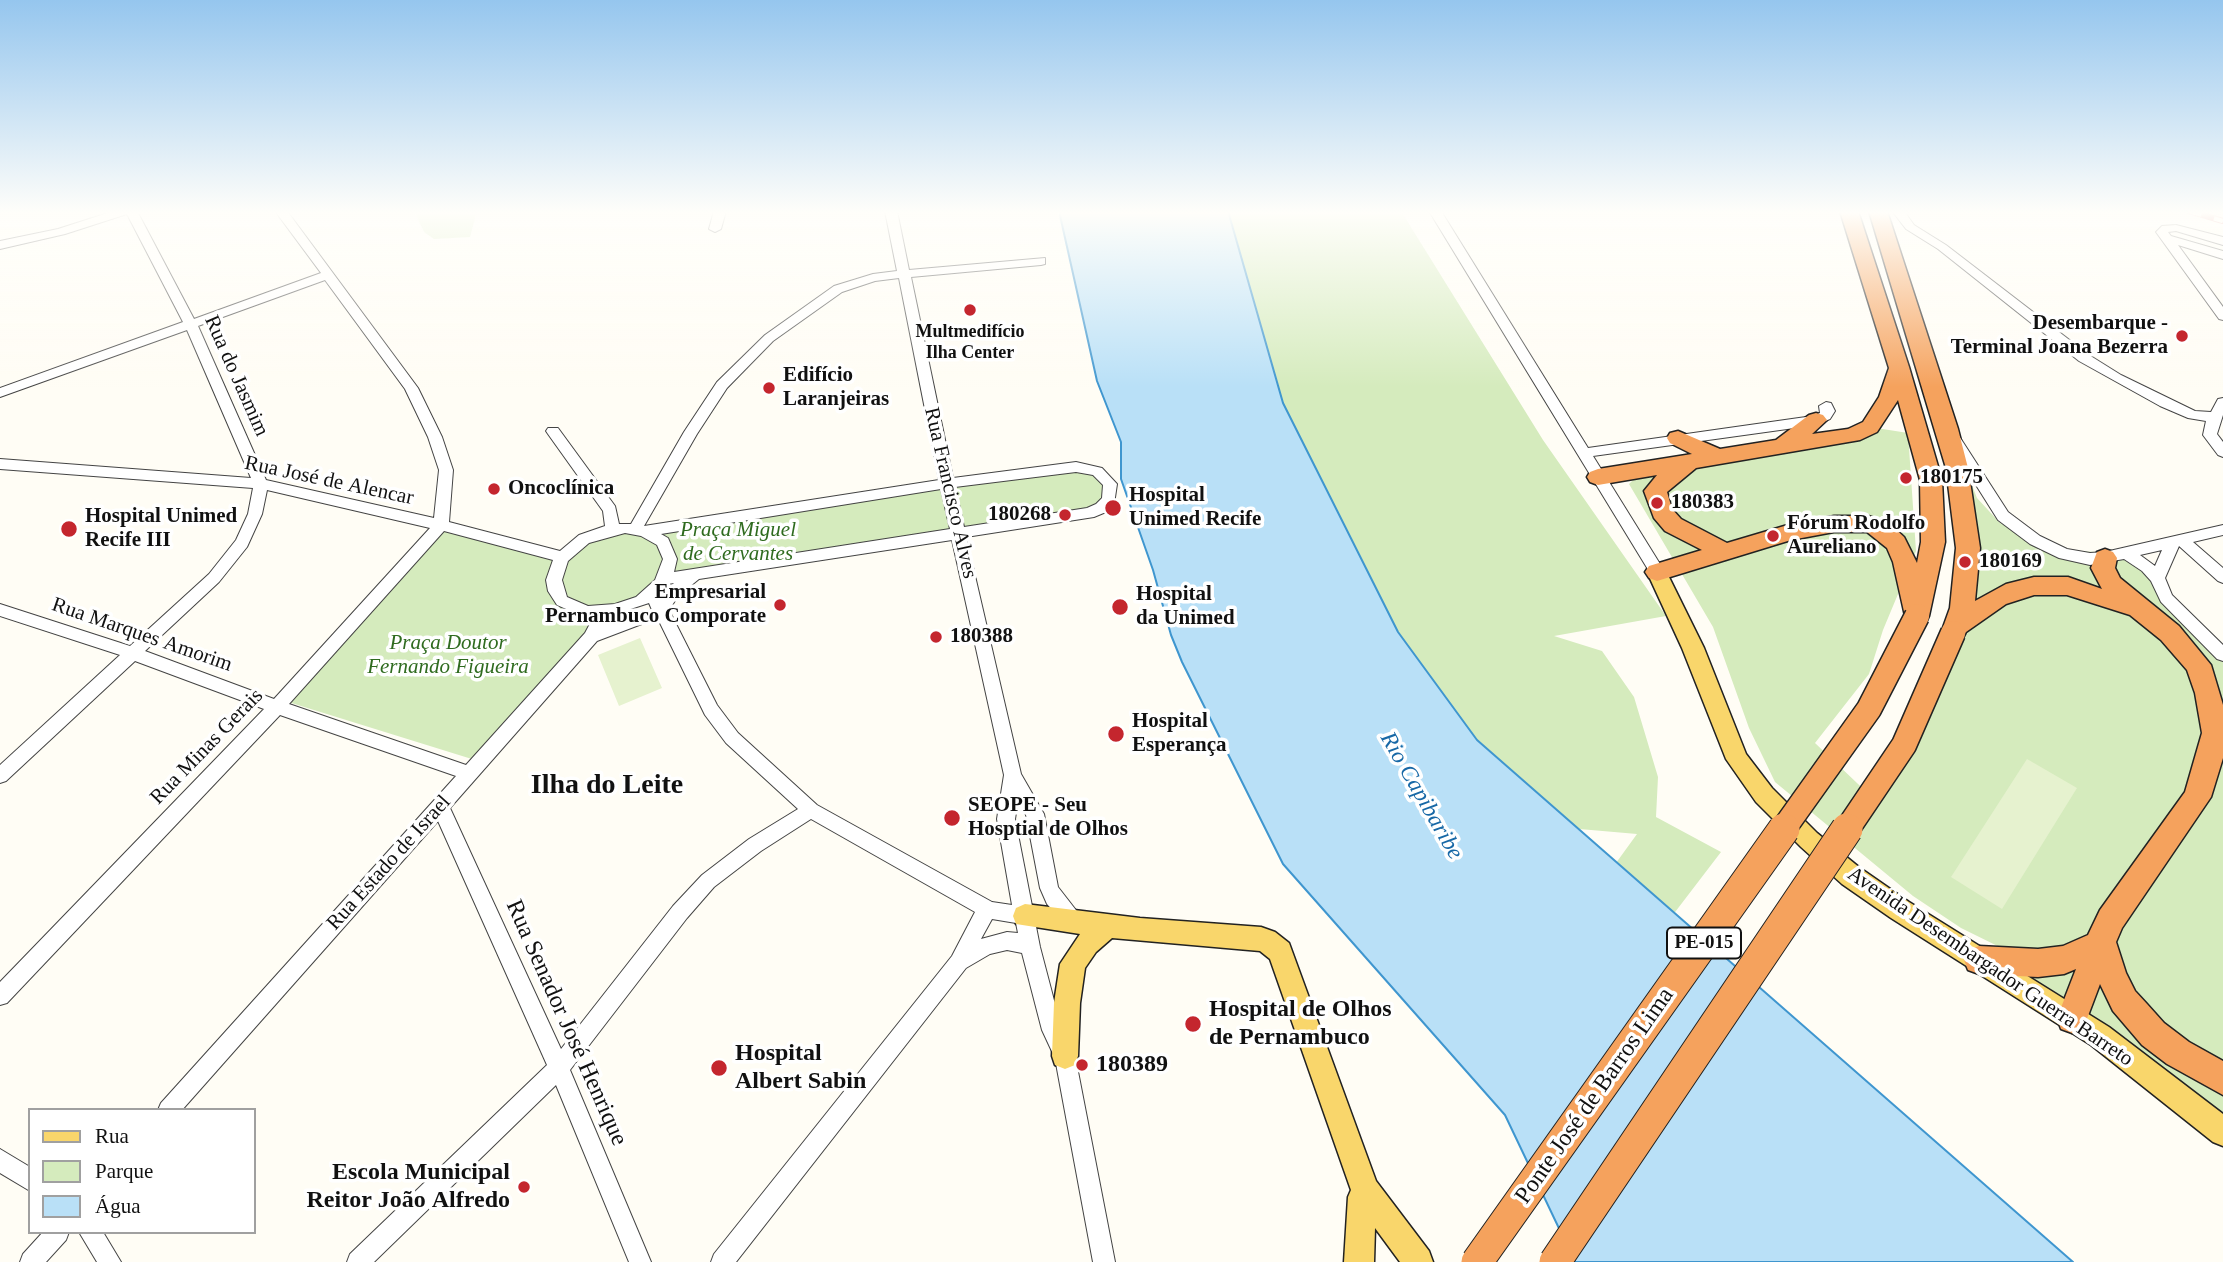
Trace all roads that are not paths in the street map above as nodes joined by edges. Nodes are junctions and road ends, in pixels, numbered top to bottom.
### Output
1 (162, 270) edge
2 (323, 270) edge
3 (902, 270) edge
4 (947, 270) edge
5 (1471, 270) edge
6 (1868, 270) edge
7 (1897, 270) edge
8 (1971, 270) edge
9 (2191, 270) edge
10 (903, 274) junction
11 (327, 275) junction
12 (2210, 299) junction
13 (2223, 304) edge
14 (2223, 316) edge
15 (190, 323) junction
16 (1899, 366) junction
17 (0, 393) edge
18 (2223, 402) edge
19 (1821, 413) joint
20 (2215, 417) junction
21 (1947, 429) junction
22 (554, 431) dead end
23 (1678, 438) junction
24 (1782, 447) junction
25 (2223, 452) edge
26 (1583, 453) junction
27 (1712, 459) junction
28 (0, 464) edge
29 (1598, 477) junction
30 (261, 484) junction
31 (947, 484) junction
32 (441, 525) junction
33 (613, 529) junction
34 (640, 530) junction
35 (2223, 530) edge
36 (959, 534) junction
37 (2177, 541) junction
38 (1723, 551) junction
39 (2115, 555) junction
40 (562, 557) junction
41 (1657, 572) junction
42 (699, 574) junction
43 (2223, 577) edge
44 (2157, 578) junction
45 (664, 579) junction
46 (651, 593) junction
47 (0, 610) edge
48 (603, 612) junction
49 (662, 613) junction
50 (1917, 614) junction
51 (2149, 617) junction
52 (1955, 629) junction
53 (591, 637) junction
54 (130, 652) junction
55 (2223, 655) edge
56 (277, 707) junction
57 (467, 773) junction
58 (1013, 775) junction
59 (0, 776) edge
60 (440, 806) junction
61 (811, 810) junction
62 (987, 909) junction
63 (1025, 916) junction
64 (1076, 923) junction
65 (1108, 926) junction
66 (2100, 942) junction
67 (1030, 947) junction
68 (1979, 960) junction
69 (959, 962) junction
70 (0, 996) edge
71 (2072, 1018) junction
72 (1065, 1056) junction
73 (559, 1068) junction
74 (2223, 1079) edge
75 (170, 1108) edge
76 (2223, 1132) edge
77 (0, 1160) edge
78 (28, 1179) edge
79 (1365, 1190) junction
80 (56, 1234) edge
81 (91, 1234) edge
82 (31, 1262) edge
83 (110, 1262) edge
84 (358, 1262) edge
85 (640, 1262) edge
86 (722, 1262) edge
87 (1104, 1262) edge
88 (1359, 1262) edge
89 (1418, 1262) edge
90 (1477, 1262) edge
91 (1555, 1262) edge

1 - 15 street, Rua do Jasmim
2 - 11 street
3 - 10 street, Rua Francisco Alves
4 - 10 street
5 - 26 street, Avenida Desembargador Guerra Barreto
6 - 16 highway, PE-015
7 - 21 highway, PE-015
8 - 20 street
9 - 12 street
10 - 31 street, Rua Francisco Alves
10 - 34 street
11 - 15 street
11 - 32 street
12 - 13 street
12 - 14 street
15 - 17 street
15 - 30 street, Rua do Jasmim
16 - 24 highway
16 - 50 highway, PE-015
18 - 20 street
19 - 23 street
19 - 24 highway
20 - 25 street
21 - 39 street
21 - 52 highway, PE-015
22 - 33 street
23 - 26 street
23 - 27 highway
24 - 27 highway
26 - 29 street, Avenida Desembargador Guerra Barreto
27 - 29 highway
27 - 38 highway
28 - 30 street, Rua José de Alencar
29 - 41 street, Avenida Desembargador Guerra Barreto
30 - 32 street, Rua José de Alencar
30 - 54 street
31 - 34 street
31 - 36 street, Rua Francisco Alves
31 - 36 street
32 - 40 street, Rua José de Alencar
32 - 56 street, Rua Minas Gerais
33 - 34 street
33 - 40 street
34 - 45 street
35 - 37 street
36 - 42 street
36 - 58 street, Rua Francisco Alves
37 - 39 street
37 - 43 street
37 - 44 street
38 - 41 highway
38 - 50 highway
39 - 44 street
39 - 51 highway
40 - 48 street
41 - 68 main road, Avenida Desembargador Guerra Barreto
42 - 45 street
42 - 49 street
44 - 55 street
45 - 46 street
46 - 48 street
46 - 49 street
47 - 54 street, Rua Marques Amorim
48 - 53 street, Rua Estado de Israel
49 - 53 street
49 - 61 street
50 - 90 highway, Ponte José de Barros Lima / PE-015, bridge
51 - 52 highway
51 - 66 highway
52 - 91 highway, PE-015, bridge
53 - 57 street, Rua Estado de Israel
54 - 56 street, Rua Marques Amorim
54 - 59 street
56 - 57 street, Rua Marques Amorim
56 - 70 street, Rua Minas Gerais
57 - 60 street, Rua Estado de Israel
58 - 63 street, Rua Francisco Alves
58 - 64 street, Rua Francisco Alves
60 - 73 street, Rua Senador José Henrique
60 - 75 street, Rua Estado de Israel
61 - 62 street
61 - 73 street
62 - 63 street
62 - 69 street
63 - 64 main road
63 - 67 street, Rua Francisco Alves
64 - 65 main road
65 - 72 main road
65 - 79 main road
66 - 68 highway
66 - 71 highway
66 - 74 highway
67 - 69 street
67 - 72 street, Rua Francisco Alves
68 - 71 main road, Avenida Desembargador Guerra Barreto
69 - 86 street
71 - 76 main road, Avenida Desembargador Guerra Barreto
72 - 87 street, Rua Francisco Alves
73 - 84 street
73 - 85 street, Rua Senador José Henrique
77 - 78 street
79 - 88 main road
79 - 89 main road
80 - 82 street
81 - 83 street

